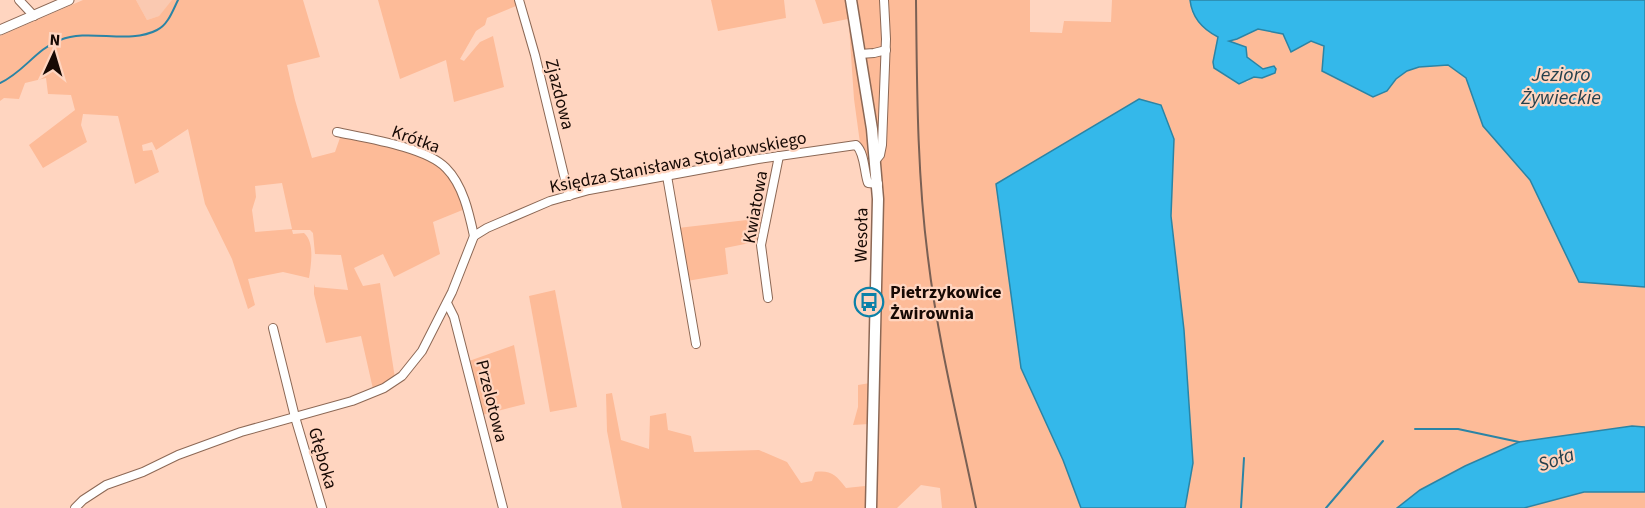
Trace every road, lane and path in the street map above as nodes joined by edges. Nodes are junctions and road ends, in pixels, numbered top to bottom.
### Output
1 (19, 0) edge
2 (69, 0) edge
3 (519, 0) edge
4 (851, 0) edge
5 (885, 2) edge
6 (34, 16) junction
7 (0, 30) edge
8 (886, 50) junction
9 (860, 54) junction
10 (337, 132) dead end
11 (779, 156) junction
12 (876, 160) junction
13 (667, 176) junction
14 (878, 184) junction
15 (569, 196) junction
16 (474, 236) junction
17 (768, 298) dead end
18 (447, 303) junction
19 (273, 328) dead end
20 (696, 344) dead end
21 (295, 417) junction
22 (75, 508) edge
23 (322, 508) edge
24 (503, 508) edge
25 (871, 508) edge

1 - 6 street
2 - 6 street
3 - 15 street, Zjazdowa
4 - 9 main road, Wesoła
5 - 8 street
6 - 7 street
8 - 9 street
8 - 12 street
9 - 12 main road, Wesoła
10 - 16 street, Krótka
11 - 13 street, Księdza Stanisława Stojałowskiego
11 - 14 street, Księdza Stanisława Stojałowskiego
11 - 17 street, Kwiatowa
12 - 14 main road, Wesoła
13 - 15 street, Księdza Stanisława Stojałowskiego
13 - 20 street
14 - 25 main road, Wesoła
15 - 16 street, Księdza Stanisława Stojałowskiego
16 - 18 street
18 - 21 street
18 - 24 street, Przelotowa
19 - 21 street, Głęboka
21 - 22 street
21 - 23 street, Głęboka

